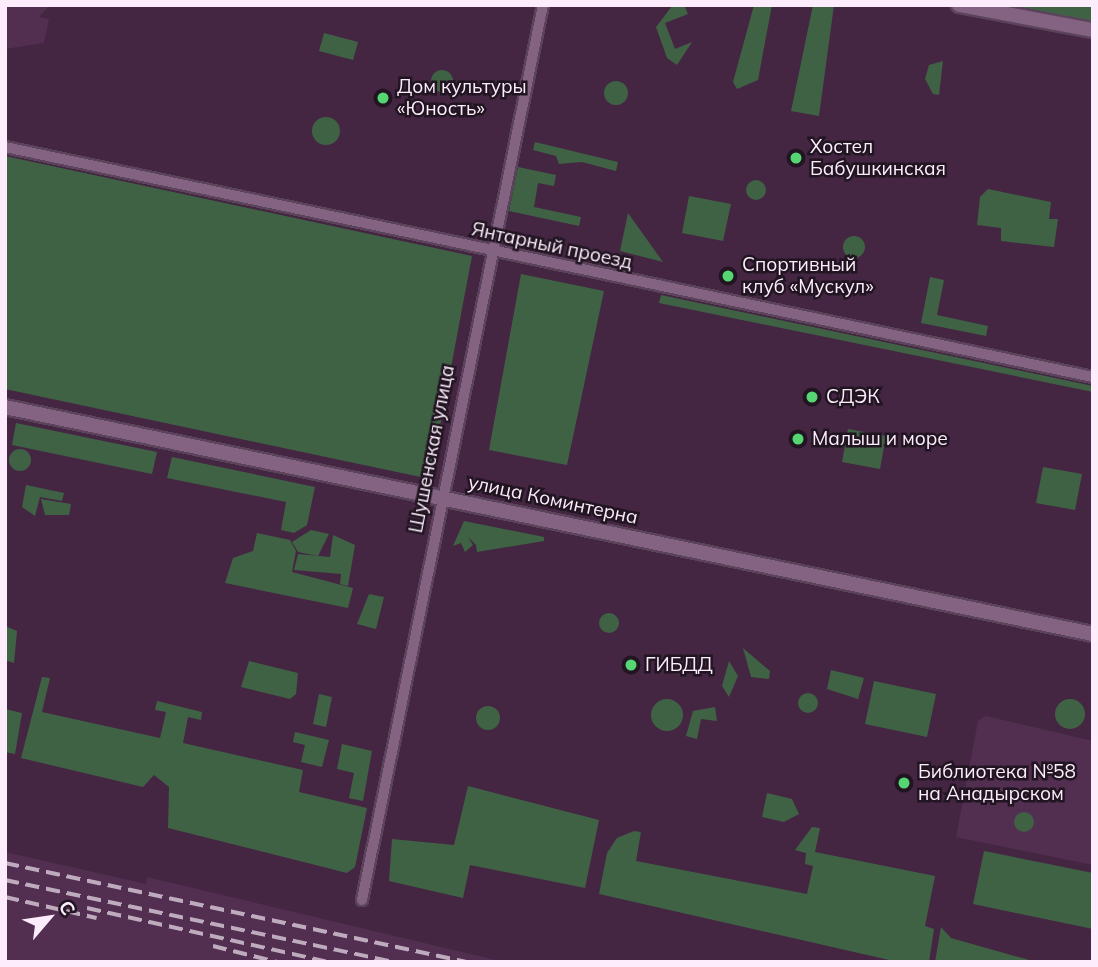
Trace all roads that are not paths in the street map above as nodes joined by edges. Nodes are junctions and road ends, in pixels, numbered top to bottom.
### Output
1 (543, 5) edge
2 (959, 5) edge
3 (1093, 30) edge
4 (5, 147) edge
5 (492, 251) junction
6 (1093, 377) edge
7 (5, 407) edge
8 (440, 496) junction
9 (1093, 634) edge
10 (362, 900) dead end

1 - 5 street, Шушенская улица
2 - 3 street
4 - 5 street, Янтарный проезд
5 - 6 street, Янтарный проезд
5 - 8 street, Шушенская улица
7 - 8 street, улица Коминтерна
8 - 9 street, улица Коминтерна
8 - 10 street, Шушенская улица

